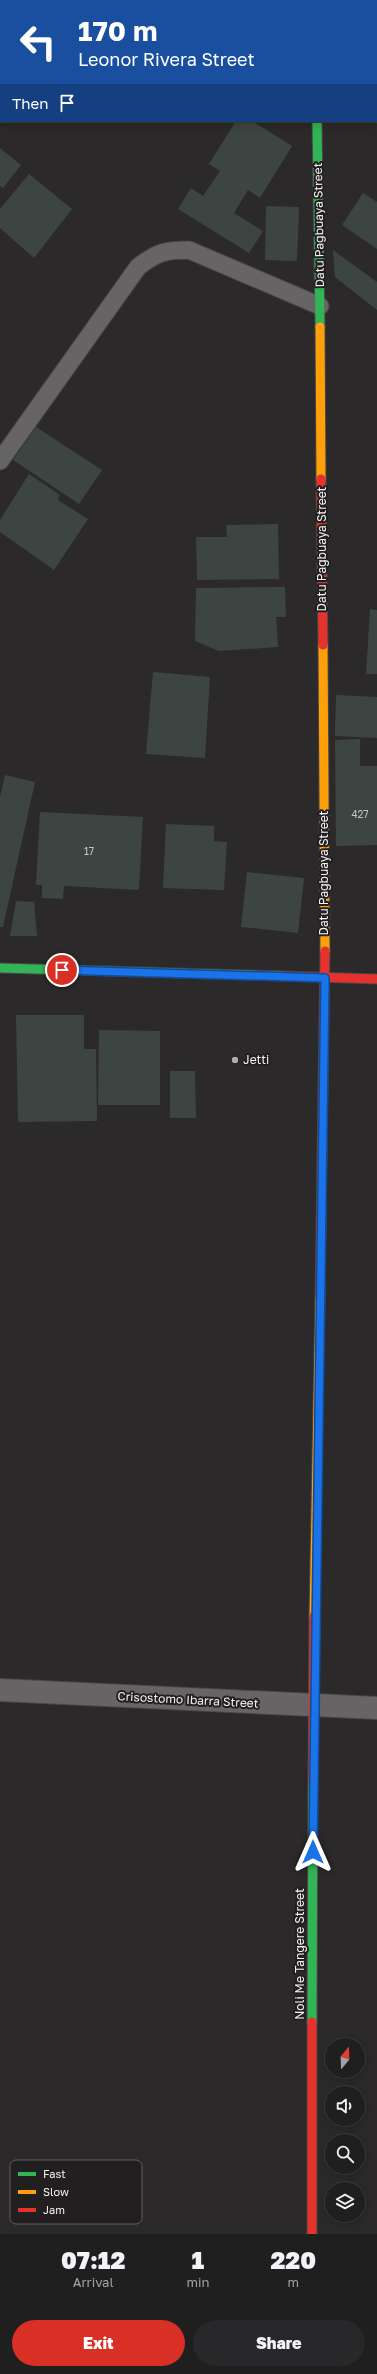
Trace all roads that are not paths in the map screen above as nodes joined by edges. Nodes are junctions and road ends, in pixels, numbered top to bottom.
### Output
1 (317, 122) edge
2 (320, 306) junction
3 (0, 461) edge
4 (0, 968) edge
5 (325, 978) junction
6 (377, 979) edge
7 (0, 1690) edge
8 (313, 1706) junction
9 (377, 1708) edge
10 (312, 2234) edge

1 - 2 main road, Datu Pagbuaya Street
2 - 3 lane
2 - 5 main road, Datu Pagbuaya Street
4 - 5 main road
5 - 6 main road
5 - 8 main road, Noli Me Tangere Street
7 - 8 street, Crisostomo Ibarra Street
8 - 9 street, Crisostomo Ibarra Street
8 - 10 main road, Noli Me Tangere Street

